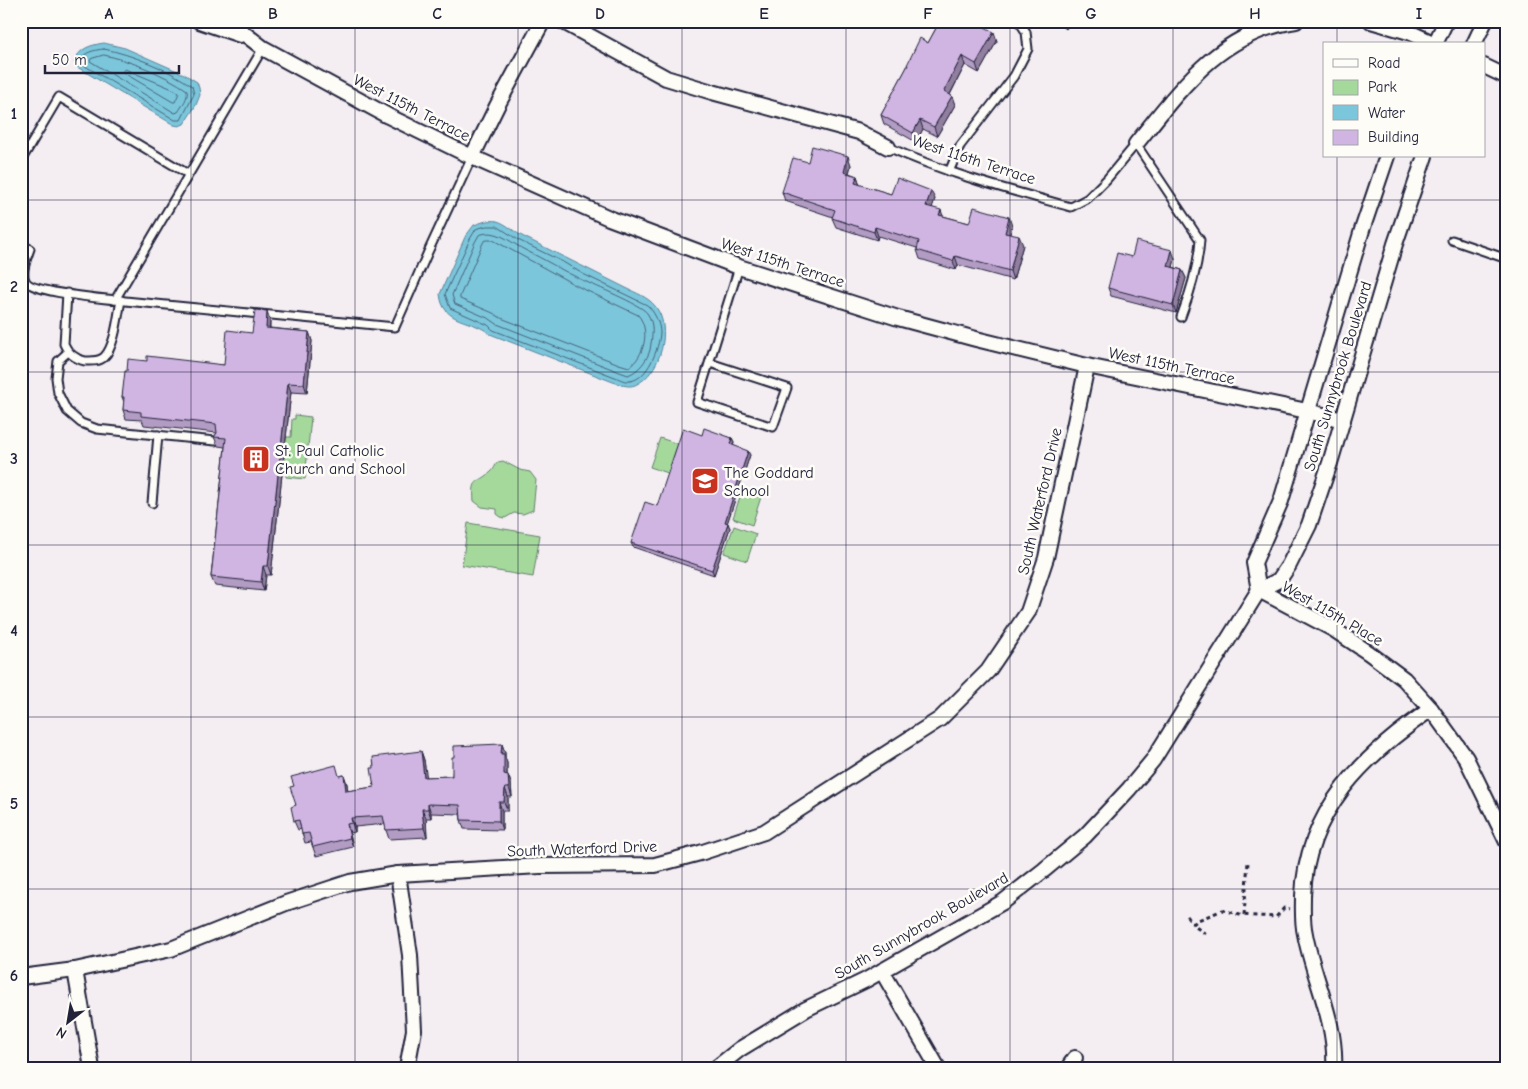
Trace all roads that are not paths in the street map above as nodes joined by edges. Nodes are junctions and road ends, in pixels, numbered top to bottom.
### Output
1 (198, 21) edge
2 (228, 21) edge
3 (543, 21) edge
4 (562, 21) edge
5 (1019, 21) edge
6 (1296, 21) edge
7 (1371, 21) edge
8 (1446, 21) edge
9 (1485, 21) edge
10 (1261, 25) edge
11 (248, 38) junction
12 (1431, 42) edge
13 (1436, 42) edge
14 (1475, 42) edge
15 (263, 48) junction
16 (1486, 67) edge
17 (1507, 77) edge
18 (1136, 144) junction
19 (888, 147) joint
20 (472, 157) junction
21 (1386, 158) edge
22 (1424, 158) edge
23 (21, 161) edge
24 (950, 172) junction
25 (188, 174) junction
26 (1452, 240) dead end
27 (21, 244) edge
28 (1507, 259) edge
29 (739, 267) junction
30 (67, 293) junction
31 (118, 300) junction
32 (1181, 317) dead end
33 (68, 352) junction
34 (710, 363) junction
35 (1087, 366) junction
36 (1308, 411) junction
37 (1343, 420) junction
38 (158, 435) junction
39 (215, 441) edge
40 (152, 503) dead end
41 (1259, 590) junction
42 (1431, 709) junction
43 (1507, 842) edge
44 (398, 874) junction
45 (75, 970) junction
46 (882, 971) junction
47 (21, 977) edge
48 (92, 1068) edge
49 (407, 1068) edge
50 (716, 1068) edge
51 (938, 1068) edge
52 (1334, 1068) edge

1 - 11 street, West 115th Terrace
2 - 11 street, West 115th Terrace
3 - 20 street
4 - 19 street, West 116th Terrace
5 - 24 lane
6 - 10 street, West 116th Terrace
7 - 12 street
8 - 13 street
9 - 14 street
10 - 18 street, West 116th Terrace
11 - 15 street, West 115th Terrace
15 - 20 street, West 115th Terrace
15 - 25 lane
16 - 17 street
18 - 24 lane, West 116th Terrace
18 - 32 lane
19 - 24 lane, West 116th Terrace
20 - 29 street, West 115th Terrace
20 - 31 lane
21 - 36 street, South Sunnybrook Boulevard
22 - 37 street, South Sunnybrook Boulevard
23 - 25 lane
25 - 31 lane
26 - 28 lane
27 - 30 lane
29 - 34 lane
29 - 35 street, West 115th Terrace
30 - 31 lane
30 - 33 lane
31 - 33 lane
33 - 38 lane
34 - 34 lane
35 - 36 street, West 115th Terrace
35 - 44 street, South Waterford Drive
36 - 37 street, West 115th Terrace
36 - 41 street, South Sunnybrook Boulevard
37 - 41 street, South Sunnybrook Boulevard
38 - 39 lane
38 - 40 lane
41 - 42 street, West 115th Place
41 - 46 street, South Sunnybrook Boulevard
42 - 43 street, West 115th Place
42 - 52 street
44 - 45 street, South Waterford Drive
44 - 49 street
45 - 47 street, South Waterford Drive
45 - 48 street
46 - 50 street, South Sunnybrook Boulevard
46 - 51 street

